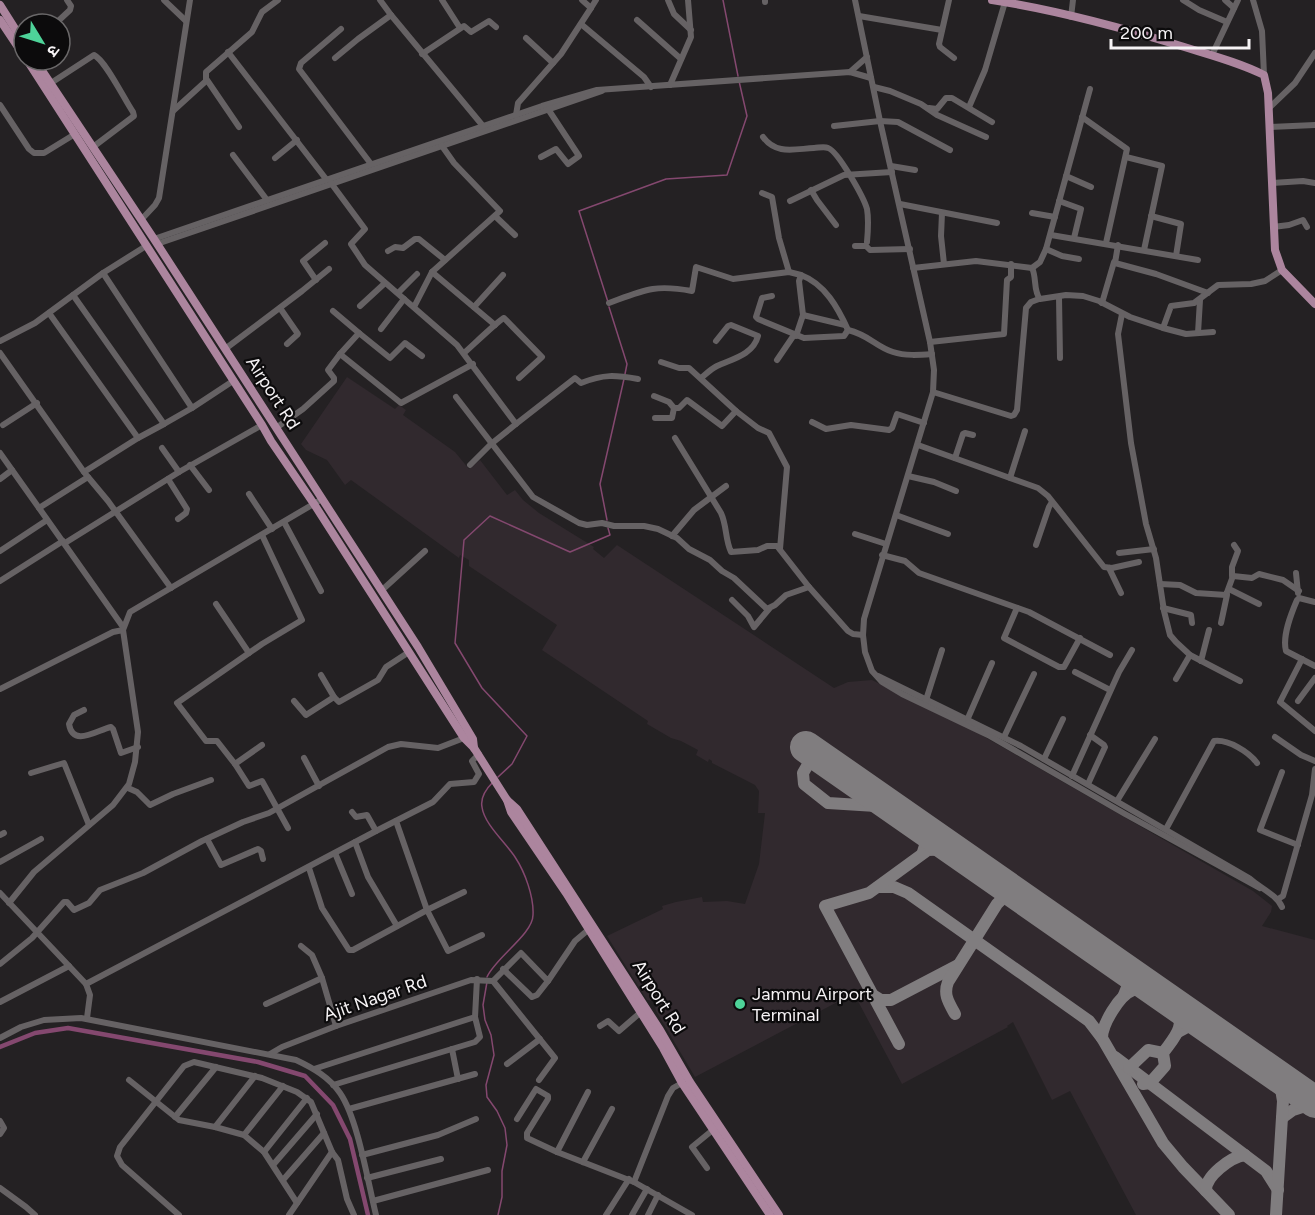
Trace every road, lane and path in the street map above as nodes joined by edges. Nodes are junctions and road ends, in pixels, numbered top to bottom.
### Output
1 (164, 0) edge
2 (190, 0) edge
3 (278, 0) edge
4 (380, 0) edge
5 (442, 0) edge
6 (582, 0) edge
7 (596, 0) edge
8 (668, 0) edge
9 (688, 0) edge
10 (855, 0) edge
11 (950, 0) edge
12 (993, 0) edge
13 (1073, 0) edge
14 (1183, 0) edge
15 (1226, 0) edge
16 (1238, 0) edge
17 (1253, 0) edge
18 (1, 2) edge
19 (1005, 2) junction
20 (591, 8) junction
21 (1234, 8) junction
22 (391, 15) junction
23 (859, 15) junction
24 (1071, 17) junction
25 (0, 20) edge
26 (637, 20) dead end
27 (186, 21) junction
28 (12, 22) edge
29 (1227, 22) junction
30 (581, 24) junction
31 (496, 27) dead end
32 (460, 28) junction
33 (341, 29) dead end
34 (942, 30) junction
35 (691, 31) junction
36 (12, 38) edge
37 (526, 38) dead end
38 (228, 52) junction
39 (1315, 53) edge
40 (422, 54) junction
41 (1212, 55) junction
42 (867, 57) junction
43 (335, 58) dead end
44 (954, 58) dead end
45 (681, 59) junction
46 (553, 63) junction
47 (35, 72) edge
48 (43, 72) edge
49 (850, 72) junction
50 (1264, 75) junction
51 (871, 78) junction
52 (207, 80) junction
53 (51, 83) junction
54 (670, 85) junction
55 (651, 87) junction
56 (874, 87) junction
57 (1090, 89) dead end
58 (602, 90) junction
59 (0, 105) edge
60 (969, 107) junction
61 (928, 108) junction
62 (1269, 108) junction
63 (548, 109) junction
64 (516, 110) junction
65 (172, 112) junction
66 (1083, 117) junction
67 (880, 121) junction
68 (992, 122) dead end
69 (1315, 125) edge
70 (483, 126) junction
71 (834, 126) dead end
72 (239, 127) dead end
73 (1269, 127) junction
74 (75, 134) junction
75 (763, 137) dead end
76 (986, 137) dead end
77 (297, 140) junction
78 (442, 146) junction
79 (93, 147) junction
80 (950, 150) dead end
81 (233, 155) dead end
82 (1126, 157) junction
83 (275, 158) dead end
84 (541, 158) dead end
85 (372, 164) junction
86 (892, 169) junction
87 (915, 170) dead end
88 (850, 174) junction
89 (1066, 176) junction
90 (329, 181) junction
91 (1272, 183) junction
92 (1315, 183) edge
93 (1091, 187) dead end
94 (811, 190) junction
95 (762, 193) dead end
96 (267, 200) junction
97 (790, 201) dead end
98 (1059, 201) junction
99 (900, 204) junction
100 (942, 213) junction
101 (1032, 213) dead end
102 (495, 216) junction
103 (1152, 216) junction
104 (1055, 217) junction
105 (141, 220) junction
106 (997, 223) dead end
107 (836, 225) dead end
108 (1273, 227) junction
109 (1307, 227) dead end
110 (516, 235) dead end
111 (1050, 235) junction
112 (1074, 238) junction
113 (156, 242) junction
114 (867, 242) dead end
115 (325, 243) dead end
116 (1106, 243) junction
117 (1118, 245) junction
118 (146, 246) junction
119 (855, 246) dead end
120 (910, 249) junction
121 (1046, 249) junction
122 (1144, 250) junction
123 (388, 251) dead end
124 (1176, 256) junction
125 (1079, 259) dead end
126 (445, 260) junction
127 (1198, 260) dead end
128 (1114, 262) junction
129 (944, 264) junction
130 (1011, 264) junction
131 (913, 268) junction
132 (1032, 268) junction
133 (329, 269) dead end
134 (1282, 270) junction
135 (432, 272) junction
136 (789, 272) junction
137 (103, 273) junction
138 (417, 274) dead end
139 (502, 275) dead end
140 (801, 275) junction
141 (316, 280) junction
142 (385, 283) junction
143 (398, 293) junction
144 (1208, 293) junction
145 (73, 295) junction
146 (772, 296) dead end
147 (1059, 297) junction
148 (1039, 298) junction
149 (404, 299) junction
150 (1200, 300) junction
151 (609, 303) dead end
152 (1102, 303) junction
153 (1315, 304) edge
154 (360, 306) dead end
155 (414, 307) junction
156 (474, 307) junction
157 (280, 308) junction
158 (333, 311) dead end
159 (49, 313) junction
160 (1122, 314) junction
161 (803, 315) junction
162 (495, 325) junction
163 (847, 328) junction
164 (1163, 328) junction
165 (381, 329) dead end
166 (1213, 332) dead end
167 (359, 333) junction
168 (1198, 333) junction
169 (795, 335) junction
170 (716, 340) dead end
171 (0, 341) edge
172 (930, 342) junction
173 (287, 344) dead end
174 (225, 348) junction
175 (0, 353) edge
176 (464, 353) junction
177 (340, 354) junction
178 (932, 354) junction
179 (422, 356) dead end
180 (1060, 358) dead end
181 (777, 360) dead end
182 (661, 362) dead end
183 (473, 364) junction
184 (519, 378) dead end
185 (701, 378) junction
186 (638, 379) dead end
187 (233, 381) junction
188 (933, 392) junction
189 (654, 396) dead end
190 (456, 397) dead end
191 (37, 403) junction
192 (192, 408) junction
193 (674, 408) junction
194 (736, 411) junction
195 (656, 418) dead end
196 (812, 422) dead end
197 (924, 423) junction
198 (164, 424) junction
199 (516, 424) junction
200 (3, 425) dead end
201 (262, 425) junction
202 (276, 428) junction
203 (1025, 430) dead end
204 (973, 435) dead end
205 (138, 438) junction
206 (675, 438) dead end
207 (491, 444) junction
208 (918, 445) junction
209 (162, 448) dead end
210 (0, 454) edge
211 (955, 458) junction
212 (190, 465) junction
213 (470, 465) dead end
214 (12, 470) junction
215 (179, 472) junction
216 (86, 474) junction
217 (908, 476) junction
218 (1010, 478) junction
219 (0, 479) edge
220 (168, 479) junction
221 (726, 486) dead end
222 (209, 490) dead end
223 (956, 491) dead end
224 (249, 494) dead end
225 (710, 496) junction
226 (322, 499) junction
227 (1052, 502) junction
228 (314, 504) junction
229 (39, 508) junction
230 (115, 511) junction
231 (896, 515) junction
232 (178, 519) dead end
233 (47, 520) junction
234 (284, 522) junction
235 (272, 529) junction
236 (855, 534) dead end
237 (948, 534) dead end
238 (262, 536) junction
239 (672, 536) junction
240 (64, 542) junction
241 (886, 544) junction
242 (1036, 545) dead end
243 (1234, 545) dead end
244 (780, 549) junction
245 (1154, 549) junction
246 (0, 551) edge
247 (425, 551) dead end
248 (1119, 553) dead end
249 (882, 555) junction
250 (1139, 562) dead end
251 (1109, 568) junction
252 (1296, 573) dead end
253 (1232, 576) junction
254 (0, 581) edge
255 (1160, 584) junction
256 (808, 587) junction
257 (171, 588) junction
258 (321, 591) dead end
259 (381, 591) junction
260 (1299, 591) junction
261 (1121, 592) dead end
262 (1228, 592) junction
263 (1298, 599) junction
264 (732, 600) dead end
265 (1315, 602) edge
266 (216, 604) dead end
267 (1259, 604) dead end
268 (1017, 608) junction
269 (1163, 608) junction
270 (769, 609) junction
271 (1192, 623) dead end
272 (1221, 623) dead end
273 (123, 628) junction
274 (1209, 630) dead end
275 (863, 635) junction
276 (1080, 638) junction
277 (942, 650) dead end
278 (1132, 650) dead end
279 (409, 652) junction
280 (249, 653) junction
281 (1110, 655) dead end
282 (1190, 655) junction
283 (1302, 659) junction
284 (1201, 661) junction
285 (992, 663) dead end
286 (1315, 666) edge
287 (1075, 672) dead end
288 (1034, 674) dead end
289 (321, 675) dead end
290 (874, 675) junction
291 (1315, 678) edge
292 (1176, 679) dead end
293 (1240, 681) dead end
294 (0, 689) edge
295 (1110, 690) junction
296 (334, 697) junction
297 (926, 700) junction
298 (294, 701) dead end
299 (1298, 701) dead end
300 (84, 710) dead end
301 (968, 718) junction
302 (1063, 719) dead end
303 (1315, 731) edge
304 (1090, 735) junction
305 (1004, 737) junction
306 (1275, 737) dead end
307 (464, 738) junction
308 (1155, 738) dead end
309 (262, 746) dead end
310 (138, 747) junction
311 (476, 751) junction
312 (304, 758) dead end
313 (1044, 759) junction
314 (1315, 761) edge
315 (1257, 763) dead end
316 (235, 764) junction
317 (1315, 769) edge
318 (1282, 771) dead end
319 (31, 773) dead end
320 (1072, 776) junction
321 (211, 780) dead end
322 (1088, 784) junction
323 (319, 786) junction
324 (128, 788) junction
325 (505, 798) junction
326 (1117, 801) junction
327 (278, 808) junction
328 (352, 812) dead end
329 (396, 821) junction
330 (89, 825) junction
331 (288, 828) dead end
332 (1166, 829) junction
333 (376, 831) junction
334 (41, 839) dead end
335 (207, 839) junction
336 (355, 842) junction
337 (1298, 845) junction
338 (335, 853) junction
339 (263, 859) dead end
340 (0, 862) edge
341 (309, 868) junction
342 (1260, 888) junction
343 (464, 892) dead end
344 (0, 893) edge
345 (352, 894) dead end
346 (1278, 899) junction
347 (9, 903) junction
348 (1282, 907) dead end
349 (427, 910) junction
350 (397, 926) junction
351 (588, 930) junction
352 (38, 932) junction
353 (482, 935) dead end
354 (301, 946) dead end
355 (0, 964) edge
356 (69, 966) junction
357 (503, 969) junction
358 (322, 978) junction
359 (478, 979) junction
360 (492, 981) junction
361 (548, 981) junction
362 (86, 984) junction
363 (0, 1002) edge
364 (266, 1004) dead end
365 (641, 1012) junction
366 (475, 1017) junction
367 (87, 1018) junction
368 (336, 1026) junction
369 (600, 1026) dead end
370 (0, 1038) edge
371 (540, 1038) junction
372 (452, 1049) junction
373 (269, 1054) junction
374 (507, 1064) dead end
375 (216, 1067) junction
376 (314, 1069) junction
377 (475, 1074) dead end
378 (255, 1076) junction
379 (458, 1079) junction
380 (129, 1080) dead end
381 (539, 1080) dead end
382 (682, 1083) junction
383 (333, 1085) junction
384 (283, 1086) junction
385 (588, 1092) dead end
386 (307, 1098) junction
387 (155, 1101) junction
388 (612, 1108) dead end
389 (348, 1109) junction
390 (317, 1114) junction
391 (175, 1117) junction
392 (476, 1119) dead end
393 (517, 1119) dead end
394 (0, 1120) edge
395 (215, 1126) junction
396 (714, 1129) junction
397 (324, 1133) junction
398 (0, 1134) edge
399 (244, 1135) junction
400 (264, 1152) junction
401 (332, 1152) junction
402 (557, 1152) junction
403 (362, 1155) junction
404 (441, 1159) dead end
405 (583, 1162) junction
406 (273, 1166) junction
407 (707, 1168) dead end
408 (488, 1170) dead end
409 (367, 1178) junction
410 (283, 1180) junction
411 (632, 1181) junction
412 (0, 1188) edge
413 (647, 1189) junction
414 (658, 1195) junction
415 (373, 1201) junction
416 (297, 1203) junction
417 (35, 1215) edge
418 (179, 1215) edge
419 (289, 1215) edge
420 (354, 1215) edge
421 (376, 1215) edge
422 (606, 1215) edge
423 (632, 1215) edge
424 (648, 1215) edge
425 (692, 1215) edge
426 (770, 1215) edge
427 (779, 1215) edge

1 - 27 street
2 - 27 street
3 - 38 street
4 - 22 street
5 - 32 street
6 - 20 street
7 - 20 street
8 - 35 street
9 - 35 street
10 - 23 street
11 - 34 street
12 - 19 main road
13 - 24 street
14 - 29 street
15 - 21 street
16 - 21 street
17 - 50 street
18 - 28 main road
19 - 24 main road
19 - 60 street
20 - 30 street
21 - 29 street
22 - 40 street
22 - 43 street
23 - 34 street
23 - 42 street
24 - 41 main road
25 - 36 main road
26 - 45 street
27 - 65 street
29 - 41 street
30 - 46 street
30 - 55 street
31 - 32 street
32 - 40 street
33 - 85 street
34 - 44 street
35 - 45 street
37 - 46 street
38 - 52 street
38 - 77 street
39 - 62 street
40 - 70 street
41 - 50 main road
42 - 49 street
42 - 51 street
45 - 54 street
46 - 64 street
47 - 74 main road
48 - 53 main road, Airport Rd
49 - 51 street
49 - 54 street
50 - 62 main road
51 - 56 street
52 - 65 street
52 - 72 street
53 - 79 main road, Airport Rd
53 - 79 street
54 - 55 street
55 - 58 street
56 - 61 street
56 - 67 street
57 - 66 street
58 - 63 street
58 - 64 street
59 - 74 street
60 - 61 street
60 - 68 street
61 - 76 street
62 - 73 main road
63 - 78 street
63 - 84 street
64 - 70 street
65 - 105 street
66 - 82 street
66 - 89 street
67 - 71 street
67 - 80 street
67 - 86 street
69 - 73 street
70 - 85 street
73 - 91 main road
74 - 118 main road
75 - 88 street
77 - 83 street
77 - 90 street
78 - 90 street
78 - 102 street
79 - 105 main road, Airport Rd
81 - 96 street
82 - 103 street
82 - 116 street
85 - 90 street
86 - 87 street
86 - 88 street
86 - 99 street
88 - 94 street
88 - 114 street
89 - 93 street
89 - 98 street
90 - 96 street
90 - 113 street
90 - 142 street
91 - 92 street
91 - 108 main road
94 - 97 street
94 - 107 street
95 - 136 street
96 - 113 street
98 - 104 street
98 - 112 street
99 - 100 street
99 - 120 street
100 - 106 street
100 - 129 street
101 - 104 street
102 - 110 street
102 - 126 street
103 - 122 street
103 - 124 street
104 - 111 street
105 - 113 main road, Airport Rd
108 - 109 street
108 - 134 main road
111 - 112 street
111 - 121 street
112 - 116 street
113 - 174 main road, Airport Rd
115 - 141 street
116 - 117 street
117 - 122 street
117 - 128 street
118 - 137 street
118 - 187 main road
119 - 120 street
120 - 131 street
121 - 125 street
121 - 132 street
122 - 124 street
123 - 126 street
124 - 127 street
126 - 135 street
128 - 144 street
128 - 152 street
129 - 130 street
129 - 131 street
130 - 132 street
130 - 172 street
131 - 172 street
132 - 148 street
133 - 141 street
134 - 144 street
134 - 153 main road
135 - 155 street
135 - 156 street
136 - 140 street
136 - 151 street
137 - 145 street
137 - 192 street
138 - 143 street
139 - 156 street
140 - 161 street
140 - 163 street
141 - 157 street
142 - 143 street
142 - 154 street
143 - 149 street
144 - 150 street
145 - 159 street
145 - 198 street
146 - 169 street
147 - 148 street
147 - 152 street
147 - 180 street
148 - 188 street
149 - 155 street
149 - 165 street
150 - 164 street
150 - 168 street
152 - 160 street
155 - 176 street
156 - 162 street
157 - 173 street
157 - 174 street
158 - 167 street
159 - 171 street
159 - 205 street
160 - 164 street
160 - 245 street
161 - 163 street
161 - 169 street
162 - 176 street
162 - 184 street
163 - 169 street
163 - 178 street
164 - 168 street
166 - 168 street
167 - 177 street
167 - 179 street
169 - 181 street
170 - 185 street
172 - 178 street
174 - 202 main road, Airport Rd
175 - 191 street
176 - 183 street
177 - 183 street
177 - 202 street
178 - 188 street
182 - 185 street
183 - 199 street
185 - 194 street
186 - 199 street
187 - 192 street
187 - 201 main road
188 - 197 street
189 - 193 street
190 - 207 street
191 - 200 street
191 - 216 street
192 - 198 street
193 - 194 street
193 - 195 street
194 - 244 street
196 - 197 street
197 - 208 street
198 - 205 street
199 - 207 street
201 - 212 street
201 - 228 main road
202 - 226 main road, Airport Rd
203 - 218 street
204 - 211 street
205 - 216 street
206 - 225 street
207 - 213 street
207 - 239 street
208 - 211 street
208 - 217 street
209 - 215 street
210 - 214 street
211 - 218 street
212 - 215 street
212 - 222 street
214 - 219 street
214 - 229 street
215 - 220 street
216 - 229 street
216 - 230 street
217 - 223 street
217 - 231 street
218 - 227 street
220 - 230 street
220 - 232 street
221 - 225 street
224 - 235 street
225 - 239 street
225 - 244 street
226 - 228 street
226 - 259 main road, Airport Rd
227 - 242 street
227 - 251 street
228 - 234 street
228 - 279 main road
229 - 233 street
230 - 240 street
230 - 257 street
231 - 237 street
231 - 241 street
233 - 240 street
233 - 246 street
234 - 235 street
234 - 258 street
235 - 238 street
236 - 241 street
238 - 257 street
238 - 280 street
239 - 270 street
240 - 254 street
240 - 273 street
241 - 249 street
243 - 253 street
244 - 256 street
245 - 248 street
245 - 255 street
247 - 259 street
249 - 268 street
249 - 275 street
250 - 251 street
251 - 261 street
252 - 260 street
253 - 260 street
253 - 262 street
255 - 262 street
255 - 269 street
256 - 270 street
256 - 275 street
257 - 273 street
259 - 311 main road, Airport Rd
260 - 263 street
262 - 267 street
262 - 272 street
263 - 265 street
263 - 283 street
264 - 270 street
266 - 280 street
268 - 276 street
268 - 276 street
269 - 271 street
269 - 282 street
273 - 294 street
273 - 310 street
274 - 284 street
275 - 290 street
276 - 281 street
277 - 297 street
278 - 295 street
279 - 296 street
279 - 307 main road
280 - 316 street
282 - 284 street
282 - 292 street
283 - 286 street
283 - 303 street
284 - 293 street
285 - 301 street
287 - 295 street
288 - 305 street
289 - 296 street
290 - 297 street
290 - 342 street
291 - 299 street
295 - 304 street
296 - 298 street
297 - 301 street
300 - 310 street
301 - 305 street
302 - 313 street
304 - 320 street
304 - 322 street
305 - 313 street
306 - 314 street
307 - 311 main road
307 - 323 street
308 - 326 street
309 - 316 street
310 - 324 street
311 - 325 main road
311 - 329 street
312 - 323 street
313 - 320 street
315 - 332 street
316 - 327 street
317 - 337 street
318 - 337 street
319 - 330 street
320 - 322 street
321 - 324 street
322 - 326 street
323 - 327 street
324 - 330 street
325 - 351 main road
325 - 427 main road, Airport Rd
326 - 332 street
327 - 331 street
327 - 335 street
328 - 333 street
329 - 333 street
329 - 349 street
330 - 347 street
332 - 342 street
333 - 336 street
334 - 340 street
335 - 339 street
335 - 352 street
336 - 338 street
336 - 350 street
337 - 346 street
338 - 341 street
338 - 345 street
341 - 350 street
341 - 362 street
342 - 346 street
343 - 349 street
344 - 347 street
346 - 348 street
347 - 352 street
349 - 350 street
349 - 353 street
351 - 361 street
351 - 365 main road
352 - 355 street
352 - 356 street
354 - 358 street
356 - 362 street
356 - 363 street
357 - 360 street
357 - 361 street
357 - 361 street
358 - 364 street
358 - 368 street
359 - 360 street, Ajit Nagar Rd
359 - 366 street
359 - 368 street, Ajit Nagar Rd
360 - 371 street
362 - 367 street
365 - 369 street
365 - 382 main road
366 - 372 street
366 - 376 street
367 - 370 street
367 - 373 street
368 - 373 street, Ajit Nagar Rd
371 - 374 street
371 - 381 street
372 - 379 street
372 - 383 street
373 - 376 street
375 - 378 street
375 - 387 street
375 - 391 street
376 - 383 street
377 - 379 street
378 - 384 street
378 - 395 street
379 - 389 street
380 - 387 street
382 - 396 main road
382 - 411 street
383 - 389 street
384 - 386 street
384 - 399 street
385 - 402 street
386 - 390 street
386 - 400 street
387 - 391 street
387 - 418 street
388 - 405 street
389 - 403 street
390 - 397 street
390 - 406 street
391 - 395 street
392 - 403 street
393 - 402 street
394 - 398 street
395 - 399 street
396 - 407 street
396 - 426 main road
397 - 401 street
397 - 410 street
399 - 400 street
400 - 406 street
401 - 416 street
401 - 420 street
402 - 405 street
403 - 409 street
404 - 409 street
405 - 411 street
406 - 410 street
408 - 415 street
409 - 415 street
410 - 416 street
411 - 413 street
411 - 422 street
412 - 417 street
413 - 414 street
413 - 423 street
414 - 424 street
414 - 425 street
415 - 421 street
416 - 419 street

